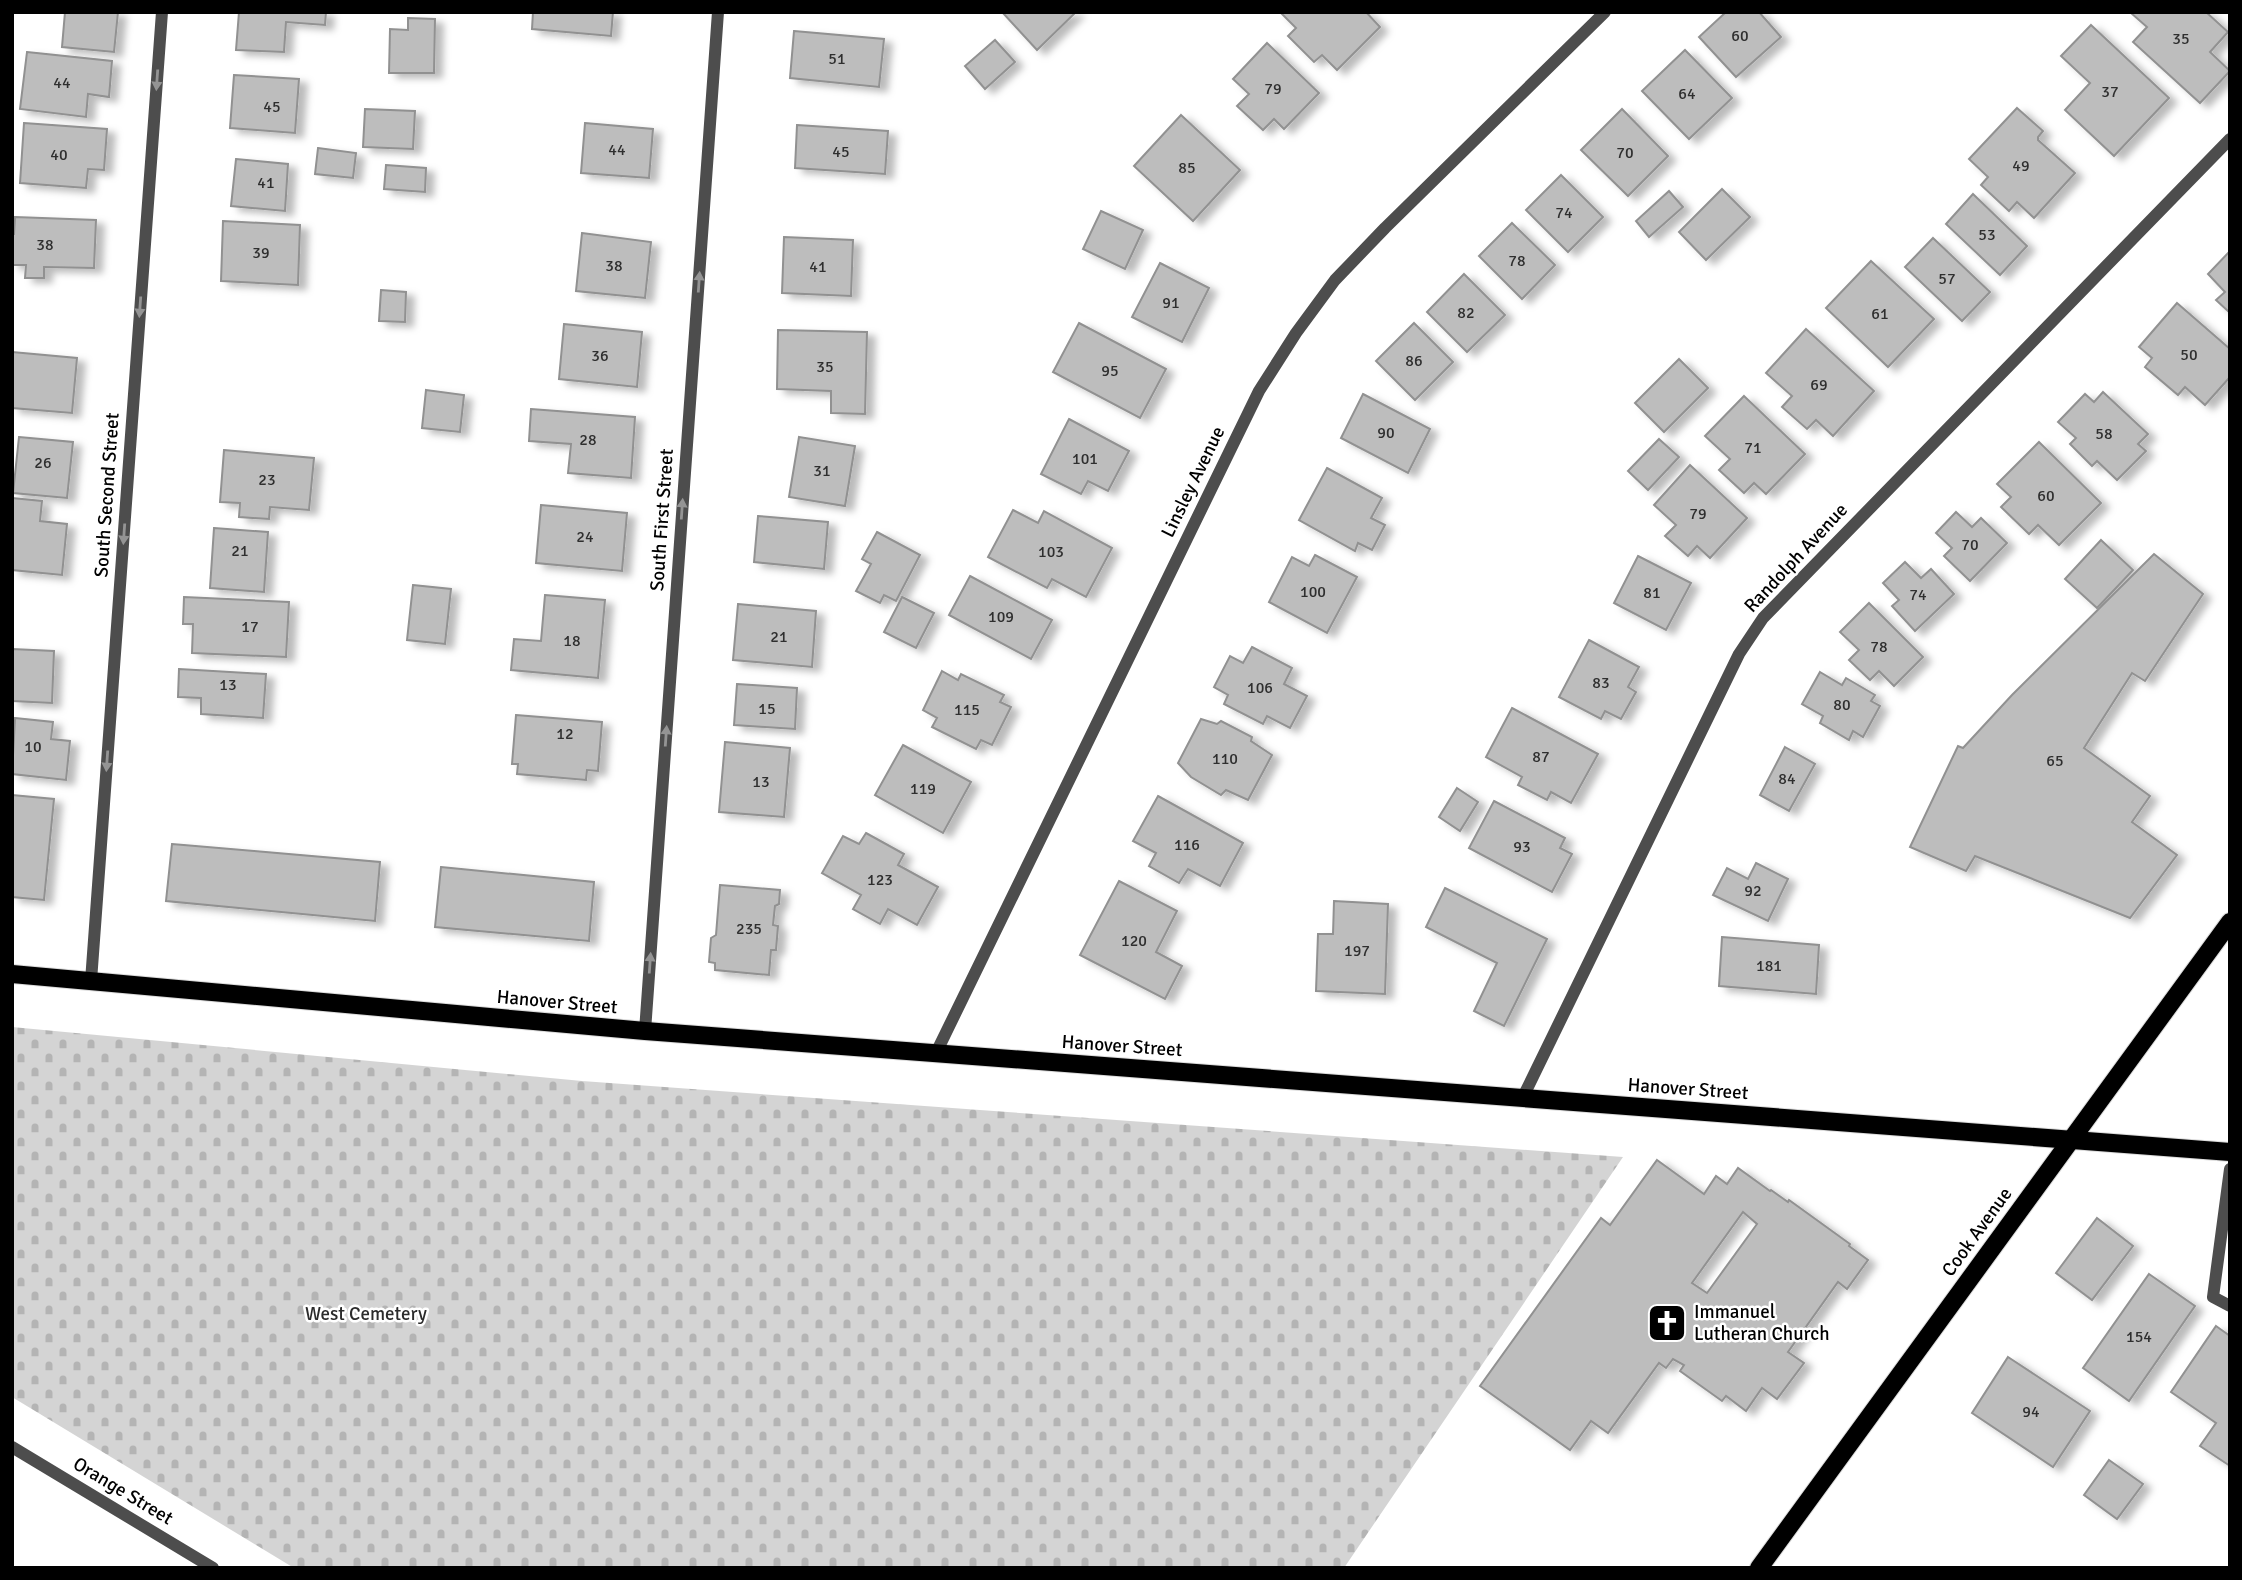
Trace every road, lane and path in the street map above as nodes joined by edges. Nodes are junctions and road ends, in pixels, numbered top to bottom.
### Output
1 (162, 12) edge
2 (718, 12) edge
3 (1605, 12) edge
4 (2230, 139) edge
5 (2230, 922) edge
6 (12, 974) edge
7 (91, 981) junction
8 (645, 1031) junction
9 (936, 1053) junction
10 (1523, 1097) junction
11 (2071, 1140) junction
12 (2230, 1152) edge
13 (2230, 1169) edge
14 (2230, 1306) edge
15 (12, 1447) edge
16 (213, 1568) edge
17 (1759, 1568) edge

1 -> 7 street, South Second Street
8 -> 2 street, South First Street
3 - 9 street, Linsley Avenue
4 - 10 street, Randolph Avenue
5 - 11 main road, Cook Avenue
6 - 7 main road, Hanover Street
7 - 8 main road, Hanover Street
8 - 9 main road, Hanover Street
9 - 10 main road, Hanover Street
10 - 11 main road, Hanover Street
11 - 12 main road, Hanover Street
11 - 17 main road, Cook Avenue
13 - 14 street
15 - 16 street, Orange Street

